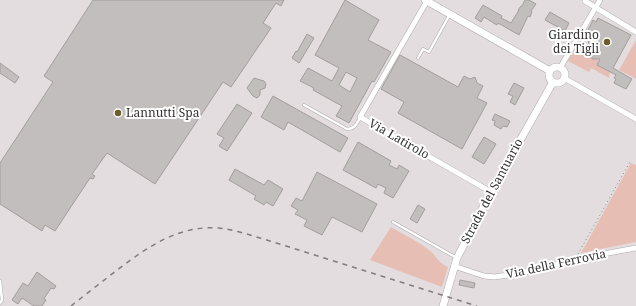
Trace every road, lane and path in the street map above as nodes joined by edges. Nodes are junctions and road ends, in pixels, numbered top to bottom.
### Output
1 (586, 0) edge
2 (600, 0) edge
3 (426, 1) edge
4 (595, 8) junction
5 (450, 14) junction
6 (636, 32) edge
7 (418, 58) dead end
8 (560, 68) junction
9 (550, 71) junction
10 (564, 78) junction
11 (553, 82) junction
12 (304, 105) dead end
13 (360, 117) junction
14 (636, 119) edge
15 (631, 160) dead end
16 (491, 192) junction
17 (393, 222) dead end
18 (636, 248) edge
19 (457, 258) junction
20 (577, 259) junction
21 (454, 266) junction
22 (0, 281) edge
23 (0, 303) edge
24 (443, 306) edge

1 - 4 street
2 - 4 street
3 - 5 street
3 - 13 street, Via Latirolo
4 - 6 street
4 - 8 street
5 - 7 lane
5 - 9 street
8 - 9 street
8 - 10 street
9 - 11 street
10 - 11 street
10 - 14 street
11 - 16 street, Strada del Santuario
12 - 13 lane
13 - 16 street, Via Latirolo
15 - 20 path
16 - 19 street, Strada del Santuario
17 - 19 lane
18 - 20 street, Via della Ferrovia
19 - 21 street, Strada del Santuario
20 - 21 street, Via della Ferrovia
21 - 24 street, Strada del Santuario
22 - 23 lane

